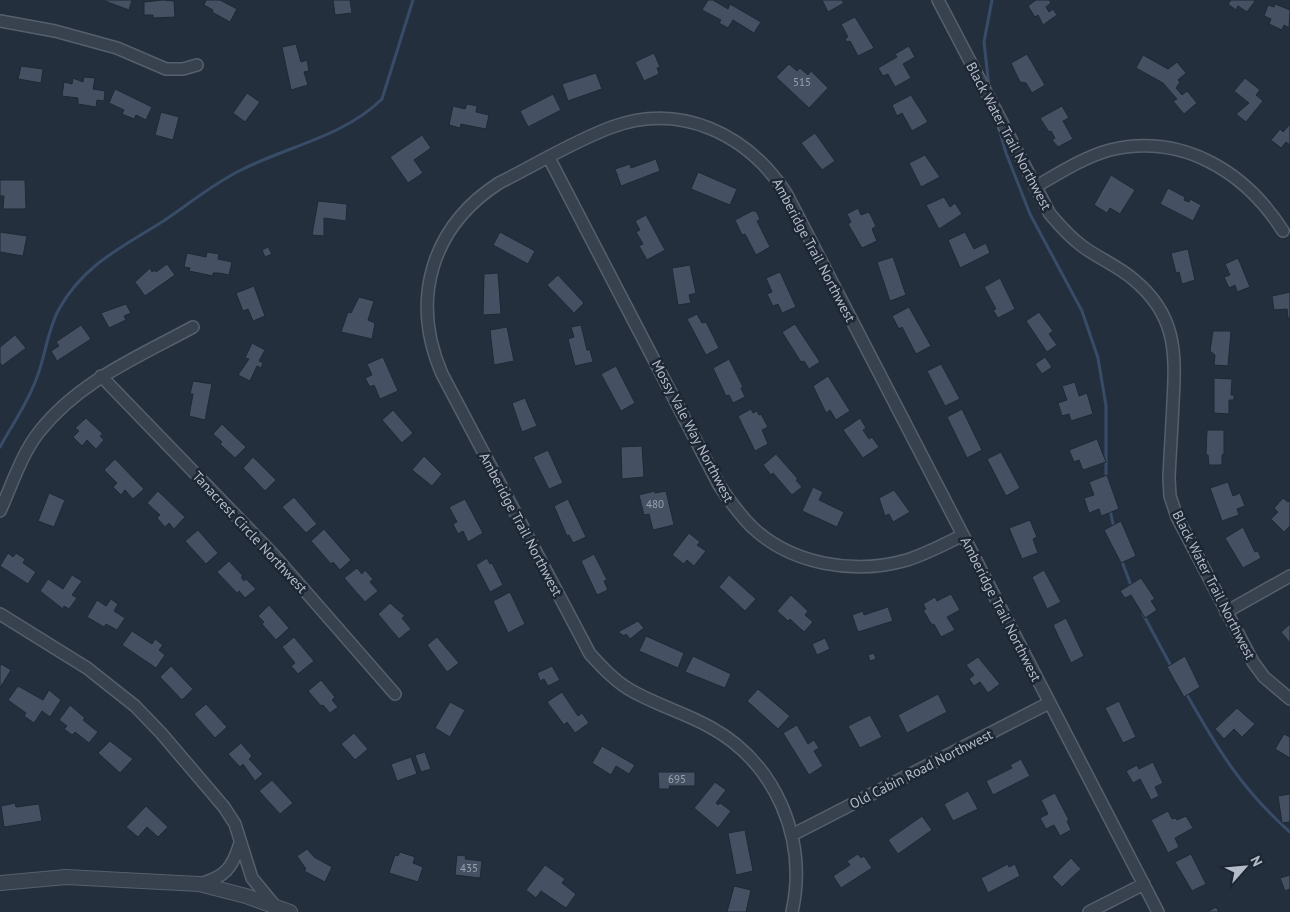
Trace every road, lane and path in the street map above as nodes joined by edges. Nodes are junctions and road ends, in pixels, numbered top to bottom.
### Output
1 (938, 0) edge
2 (0, 21) edge
3 (197, 65) dead end
4 (549, 158) junction
5 (1034, 187) junction
6 (1283, 231) dead end
7 (193, 328) dead end
8 (101, 376) junction
9 (0, 511) edge
10 (963, 535) junction
11 (1290, 576) edge
12 (1226, 612) junction
13 (0, 614) edge
14 (395, 694) dead end
15 (1290, 699) edge
16 (1049, 703) junction
17 (792, 835) junction
18 (240, 842) junction
19 (0, 883) edge
20 (199, 884) junction
21 (1144, 884) junction
22 (276, 906) junction
23 (290, 912) edge
24 (792, 912) edge
25 (1088, 912) edge
26 (1158, 912) edge

1 - 5 street, Black Water Trail Northwest
2 - 3 street
4 - 10 street, Mossy Vale Way Northwest
4 - 10 street, Amberidge Trail Northwest
4 - 17 street, Amberidge Trail Northwest
5 - 6 street
5 - 12 street, Black Water Trail Northwest
7 - 8 street
8 - 9 street
8 - 14 street, Tanacrest Circle Northwest
10 - 16 street, Amberidge Trail Northwest
11 - 12 street
12 - 15 street, Black Water Trail Northwest
13 - 18 street
16 - 17 street, Old Cabin Road Northwest
16 - 21 street, Amberidge Trail Northwest
17 - 24 street, Amberidge Trail Northwest
18 - 20 street
18 - 22 street
19 - 20 street
20 - 22 street
21 - 25 street
21 - 26 street, Amberidge Trail Northwest
22 - 23 street

